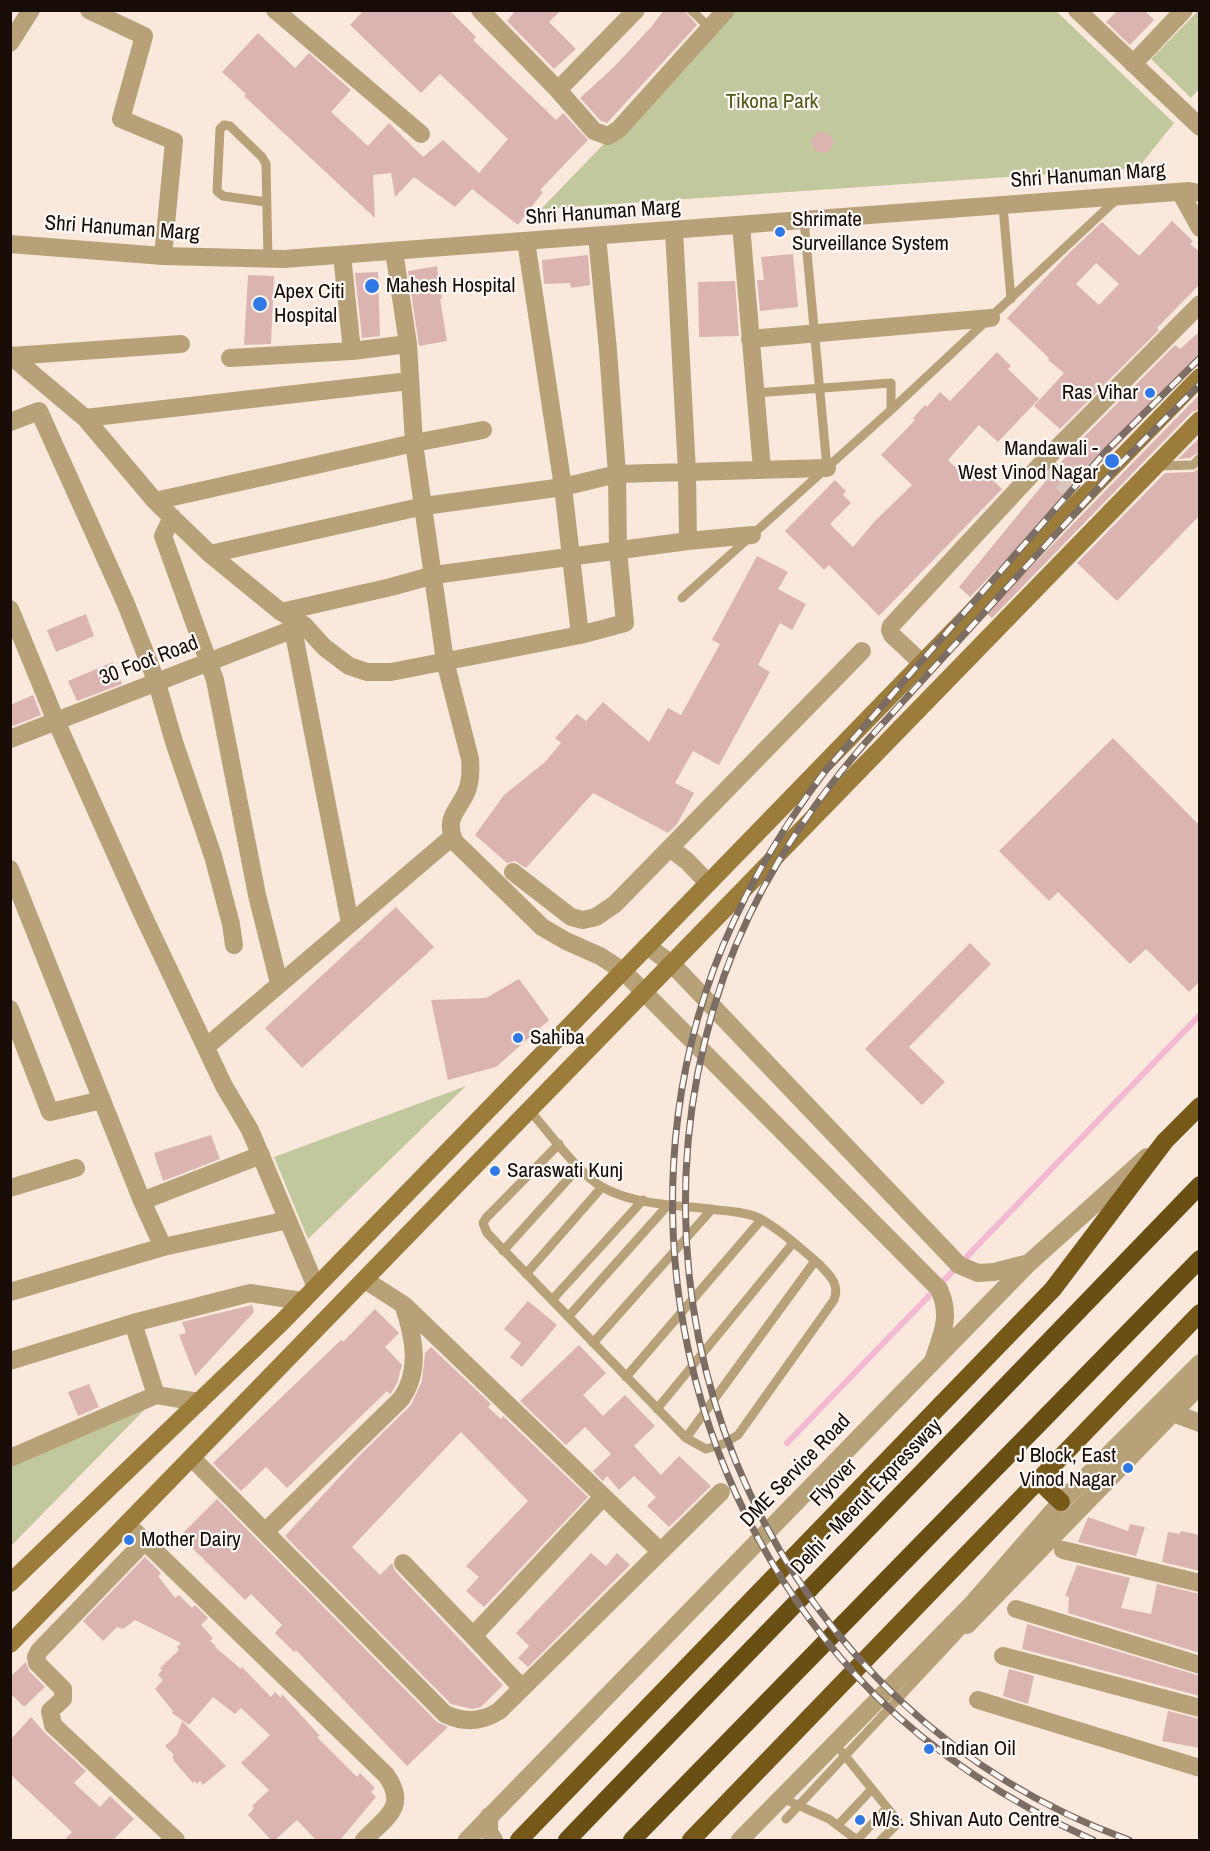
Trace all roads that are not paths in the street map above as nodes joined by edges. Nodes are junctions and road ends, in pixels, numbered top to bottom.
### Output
1 (31, 10) edge
2 (89, 10) edge
3 (275, 10) edge
4 (480, 10) edge
5 (636, 10) edge
6 (691, 10) edge
7 (726, 10) edge
8 (1077, 10) edge
9 (1184, 10) edge
10 (16, 26) edge
11 (710, 28) junction
12 (10, 43) edge
13 (1132, 64) junction
14 (558, 90) junction
15 (1196, 115) edge
16 (421, 134) dead end
17 (1180, 192) junction
18 (1200, 193) edge
19 (1120, 197) junction
20 (266, 202) junction
21 (1003, 206) junction
22 (804, 220) junction
23 (741, 225) junction
24 (1200, 228) edge
25 (674, 230) junction
26 (597, 236) junction
27 (526, 241) junction
28 (10, 244) edge
29 (394, 251) junction
30 (342, 255) junction
31 (163, 256) junction
32 (268, 258) junction
33 (1011, 299) junction
34 (1200, 304) edge
35 (991, 318) junction
36 (815, 334) junction
37 (750, 339) junction
38 (182, 344) dead end
39 (408, 344) junction
40 (352, 351) junction
41 (11, 355) edge
42 (230, 358) dead end
43 (1200, 377) edge
44 (409, 381) junction
45 (821, 388) junction
46 (755, 393) junction
47 (57, 395) junction
48 (891, 410) junction
49 (39, 411) junction
50 (85, 418) junction
51 (1200, 420) edge
52 (10, 422) edge
53 (483, 430) dead end
54 (1146, 432) junction
55 (414, 442) junction
56 (1168, 452) junction
57 (1200, 458) edge
58 (1155, 466) junction
59 (827, 468) junction
60 (762, 469) junction
61 (687, 472) junction
62 (617, 474) junction
63 (563, 487) junction
64 (155, 501) junction
65 (424, 506) junction
66 (172, 517) junction
67 (752, 535) junction
68 (688, 541) junction
69 (618, 550) junction
70 (210, 554) junction
71 (570, 557) junction
72 (434, 575) junction
73 (682, 597) dead end
74 (10, 609) edge
75 (281, 612) junction
76 (298, 627) junction
77 (580, 635) junction
78 (862, 651) dead end
79 (209, 662) junction
80 (445, 662) junction
81 (922, 663) junction
82 (157, 683) junction
83 (56, 721) junction
84 (10, 739) edge
85 (452, 837) junction
86 (670, 848) junction
87 (10, 869) edge
88 (513, 872) dead end
89 (708, 883) junction
90 (350, 923) junction
91 (234, 945) dead end
92 (647, 946) junction
93 (672, 963) junction
94 (623, 971) junction
95 (279, 983) junction
96 (644, 992) junction
97 (10, 1009) edge
98 (206, 1047) junction
99 (102, 1100) junction
100 (1200, 1106) edge
101 (530, 1111) junction
102 (1165, 1141) junction
103 (559, 1144) junction
104 (261, 1155) junction
105 (579, 1167) junction
106 (76, 1168) dead end
107 (1200, 1185) edge
108 (602, 1187) junction
109 (10, 1188) edge
110 (643, 1200) junction
111 (142, 1202) junction
112 (668, 1205) junction
113 (712, 1209) junction
114 (761, 1220) junction
115 (288, 1221) junction
116 (793, 1243) junction
117 (163, 1247) junction
118 (503, 1251) junction
119 (1200, 1259) edge
120 (815, 1261) junction
121 (1029, 1263) junction
122 (526, 1274) junction
123 (365, 1280) junction
124 (316, 1287) junction
125 (10, 1292) edge
126 (552, 1300) junction
127 (302, 1301) junction
128 (404, 1305) junction
129 (1200, 1313) edge
130 (568, 1317) junction
131 (133, 1323) junction
132 (594, 1343) junction
133 (10, 1361) edge
134 (1200, 1363) edge
135 (932, 1365) junction
136 (626, 1377) junction
137 (1200, 1385) edge
138 (156, 1395) junction
139 (199, 1402) junction
140 (657, 1409) junction
141 (1173, 1413) junction
142 (1200, 1423) edge
143 (686, 1438) junction
144 (10, 1458) edge
145 (192, 1458) junction
146 (1037, 1479) junction
147 (721, 1492) dead end
148 (603, 1497) junction
149 (1061, 1502) junction
150 (127, 1524) junction
151 (266, 1531) junction
152 (145, 1541) junction
153 (1063, 1550) dead end
154 (660, 1551) junction
155 (403, 1563) dead end
156 (10, 1582) edge
157 (1200, 1583) edge
158 (1016, 1610) dead end
159 (967, 1625) joint
160 (473, 1636) junction
161 (10, 1644) edge
162 (1003, 1656) dead end
163 (1200, 1665) edge
164 (521, 1687) junction
165 (978, 1700) dead end
166 (1200, 1708) edge
167 (840, 1749) junction
168 (1200, 1768) edge
169 (872, 1789) junction
170 (790, 1802) junction
171 (887, 1808) junction
172 (489, 1816) junction
173 (786, 1819) dead end
174 (838, 1824) junction
175 (176, 1840) edge
176 (364, 1840) edge
177 (467, 1840) edge
178 (494, 1840) edge
179 (519, 1840) edge
180 (567, 1840) edge
181 (632, 1840) edge
182 (691, 1840) edge
183 (740, 1840) edge
184 (857, 1840) edge
185 (880, 1840) edge

1 - 10 street
2 - 31 street
3 - 16 street
4 - 14 street
5 - 14 street
6 - 11 lane
7 - 11 street
8 - 13 street
9 - 13 street
10 - 12 street
11 - 14 street
13 - 15 street
17 - 18 street, Shri Hanuman Marg
17 - 19 street, Shri Hanuman Marg
17 - 24 street
19 - 21 street, Shri Hanuman Marg
19 - 33 lane
20 - 20 lane
20 - 32 lane
21 - 22 street, Shri Hanuman Marg
21 - 33 lane
22 - 23 street, Shri Hanuman Marg
22 - 36 lane
23 - 25 street, Shri Hanuman Marg
23 - 37 street
25 - 26 street, Shri Hanuman Marg
25 - 61 street
26 - 27 street, Shri Hanuman Marg
26 - 62 street
27 - 29 street, Shri Hanuman Marg
27 - 63 street
28 - 31 street, Shri Hanuman Marg
29 - 30 street, Shri Hanuman Marg
29 - 39 street
30 - 32 street, Shri Hanuman Marg
30 - 40 street
31 - 32 street, Shri Hanuman Marg
33 - 35 lane
34 - 81 street
35 - 36 street
35 - 48 lane
36 - 37 street
36 - 45 lane
37 - 46 street
38 - 41 street
39 - 40 street
39 - 44 street
40 - 42 street
41 - 47 street
43 - 54 main road
44 - 50 street
44 - 55 street
45 - 46 lane
45 - 48 lane
45 - 59 lane
46 - 60 street
47 - 49 street
47 - 50 street
48 - 59 lane
49 - 52 street
49 - 82 street
50 - 64 street
51 - 56 main road
53 - 55 street
54 - 56 main road
54 - 81 main road
55 - 64 street
55 - 65 street
56 - 58 main road
57 - 58 lane
58 - 93 main road
59 - 60 street
59 - 67 lane
60 - 61 street
61 - 62 street
61 - 68 street
62 - 63 street
62 - 69 street
63 - 65 street
63 - 71 street
64 - 66 street
65 - 70 street
65 - 72 street
66 - 70 street
66 - 79 street
67 - 68 street
67 - 73 lane
68 - 69 street
69 - 71 street
69 - 77 street
70 - 75 street
71 - 72 street
71 - 77 street
72 - 75 street
72 - 80 street
74 - 83 street
75 - 76 street
76 - 79 street, 30 Foot Road
76 - 80 street
76 - 90 street
77 - 80 street
78 - 86 street
79 - 82 street, 30 Foot Road
79 - 95 street
80 - 85 street
81 - 89 main road
82 - 83 street, 30 Foot Road
82 - 91 street
83 - 84 street, 30 Foot Road
83 - 98 street
85 - 90 street
85 - 94 street
86 - 88 street
86 - 89 street
87 - 99 street
89 - 92 main road
90 - 95 street
92 - 93 street
92 - 94 main road
93 - 96 main road
93 - 121 street
94 - 96 street
94 - 124 main road
95 - 98 street
96 - 101 main road
96 - 135 street
97 - 99 street
98 - 104 street
99 - 111 street
100 - 102 highway, Flyover
101 - 103 lane
101 - 123 main road
102 - 121 street, DME Service Road
102 - 179 highway, Flyover
103 - 105 lane
103 - 118 lane
104 - 111 street
104 - 115 street
105 - 108 lane
105 - 118 lane
106 - 109 street
107 - 180 highway, Delhi - Meerut Expressway
108 - 110 lane
108 - 122 lane
110 - 112 lane
110 - 126 lane
111 - 117 street
112 - 113 lane
112 - 130 lane
113 - 114 lane
113 - 132 lane
114 - 116 lane
114 - 136 lane
115 - 117 street
115 - 124 street
116 - 120 lane
116 - 140 lane
117 - 125 street
118 - 122 lane
119 - 181 highway
120 - 143 lane
120 - 143 lane
121 - 135 street, DME Service Road
122 - 126 lane
123 - 128 street
123 - 145 main road
124 - 127 main road
126 - 130 lane
127 - 131 street
127 - 139 main road
128 - 148 street
128 - 151 street
129 - 146 highway
130 - 132 lane
131 - 133 street
131 - 138 street
132 - 136 lane
134 - 149 street
135 - 172 street, DME Service Road
136 - 140 lane
137 - 141 street
138 - 139 street
138 - 144 street
139 - 156 main road
140 - 143 lane
141 - 142 street
141 - 159 street
145 - 150 main road
145 - 151 street
146 - 149 highway
146 - 182 highway
147 - 154 street
148 - 154 street
148 - 160 street
149 - 167 street
150 - 152 street
150 - 161 main road
151 - 164 street
152 - 175 street
152 - 176 street
153 - 157 street
154 - 164 street
155 - 160 street
158 - 163 street
159 - 167 lane
160 - 164 street
162 - 166 street
165 - 168 street
167 - 169 lane
167 - 170 street
169 - 171 lane
169 - 174 lane
170 - 173 lane
170 - 174 lane
170 - 183 street
171 - 184 lane
171 - 185 lane
172 - 177 street, DME Service Road
172 - 178 street
174 - 184 lane

